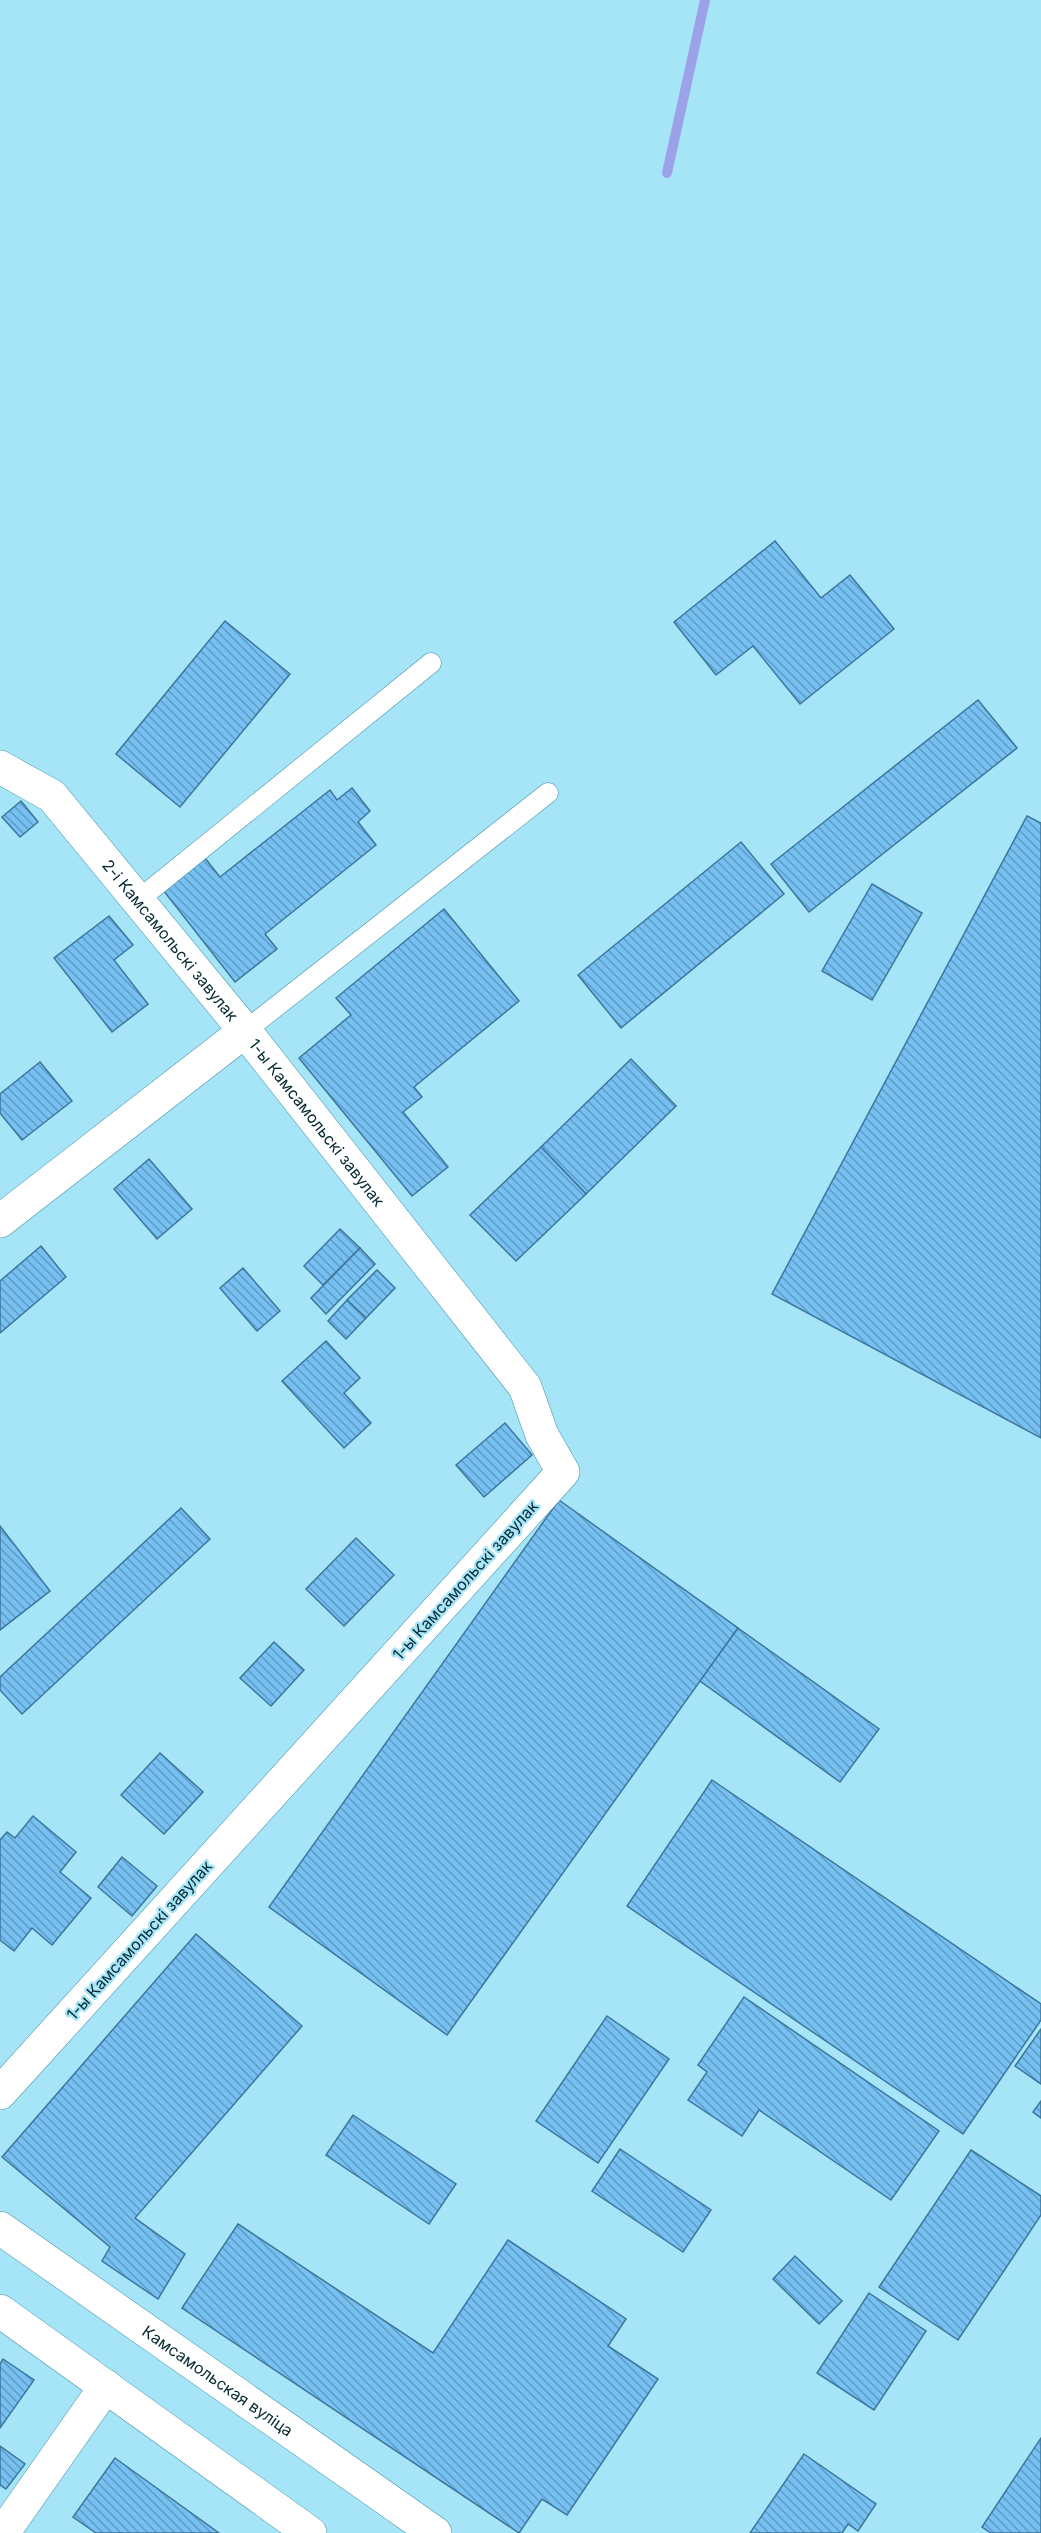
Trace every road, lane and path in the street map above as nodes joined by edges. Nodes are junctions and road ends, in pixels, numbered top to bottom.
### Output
1 (431, 663) dead end
2 (0, 767) edge
3 (548, 793) dead end
4 (137, 901) junction
5 (244, 1031) junction
6 (0, 1221) edge
7 (0, 2092) edge
8 (0, 2228) edge
9 (0, 2311) edge
10 (106, 2386) junction
11 (3, 2533) edge
12 (310, 2533) edge
13 (435, 2533) edge

1 - 4 lane
2 - 4 street, 2-і Камсамольскі завулак
3 - 5 lane
4 - 5 street, 2-і Камсамольскі завулак
5 - 6 street, 2-і Камсамольскі завулак
5 - 7 street, 1-ы Камсамольскі завулак
8 - 13 street, Камсамольская вуліца
9 - 10 street
10 - 11 street
10 - 12 street

